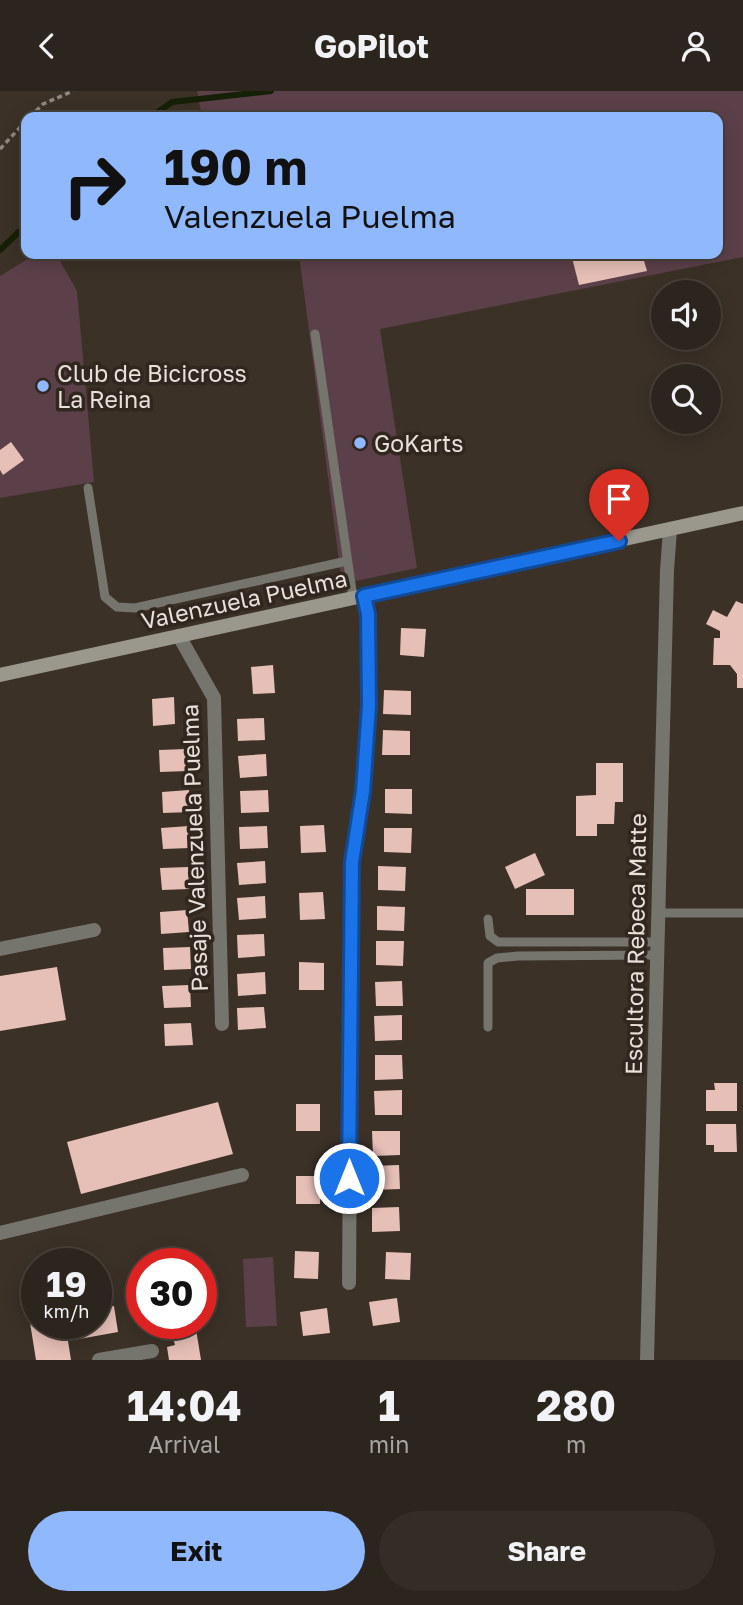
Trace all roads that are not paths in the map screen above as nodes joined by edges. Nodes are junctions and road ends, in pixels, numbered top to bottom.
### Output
1 (315, 334) dead end
2 (88, 488) dead end
3 (743, 513) edge
4 (670, 530) junction
5 (347, 561) junction
6 (358, 597) junction
7 (179, 636) junction
8 (0, 675) edge
9 (659, 913) junction
10 (743, 913) edge
11 (488, 919) dead end
12 (94, 930) dead end
13 (658, 948) junction
14 (0, 949) edge
15 (222, 1024) dead end
16 (488, 1027) dead end
17 (242, 1175) dead end
18 (0, 1233) edge
19 (349, 1283) dead end
20 (152, 1351) dead end
21 (99, 1360) edge
22 (647, 1360) edge

1 - 5 lane
2 - 5 lane
3 - 4 street, Valenzuela Puelma
4 - 6 street, Valenzuela Puelma
4 - 9 street, Escultora Rebeca Matte
5 - 6 lane
6 - 7 street, Valenzuela Puelma
6 - 19 street
7 - 8 street, Valenzuela Puelma
7 - 15 street, Pasaje Valenzuela Puelma
9 - 10 lane
9 - 13 street, Escultora Rebeca Matte
11 - 13 lane
12 - 14 street
13 - 16 lane
13 - 22 street, Escultora Rebeca Matte
17 - 18 street
20 - 21 street

